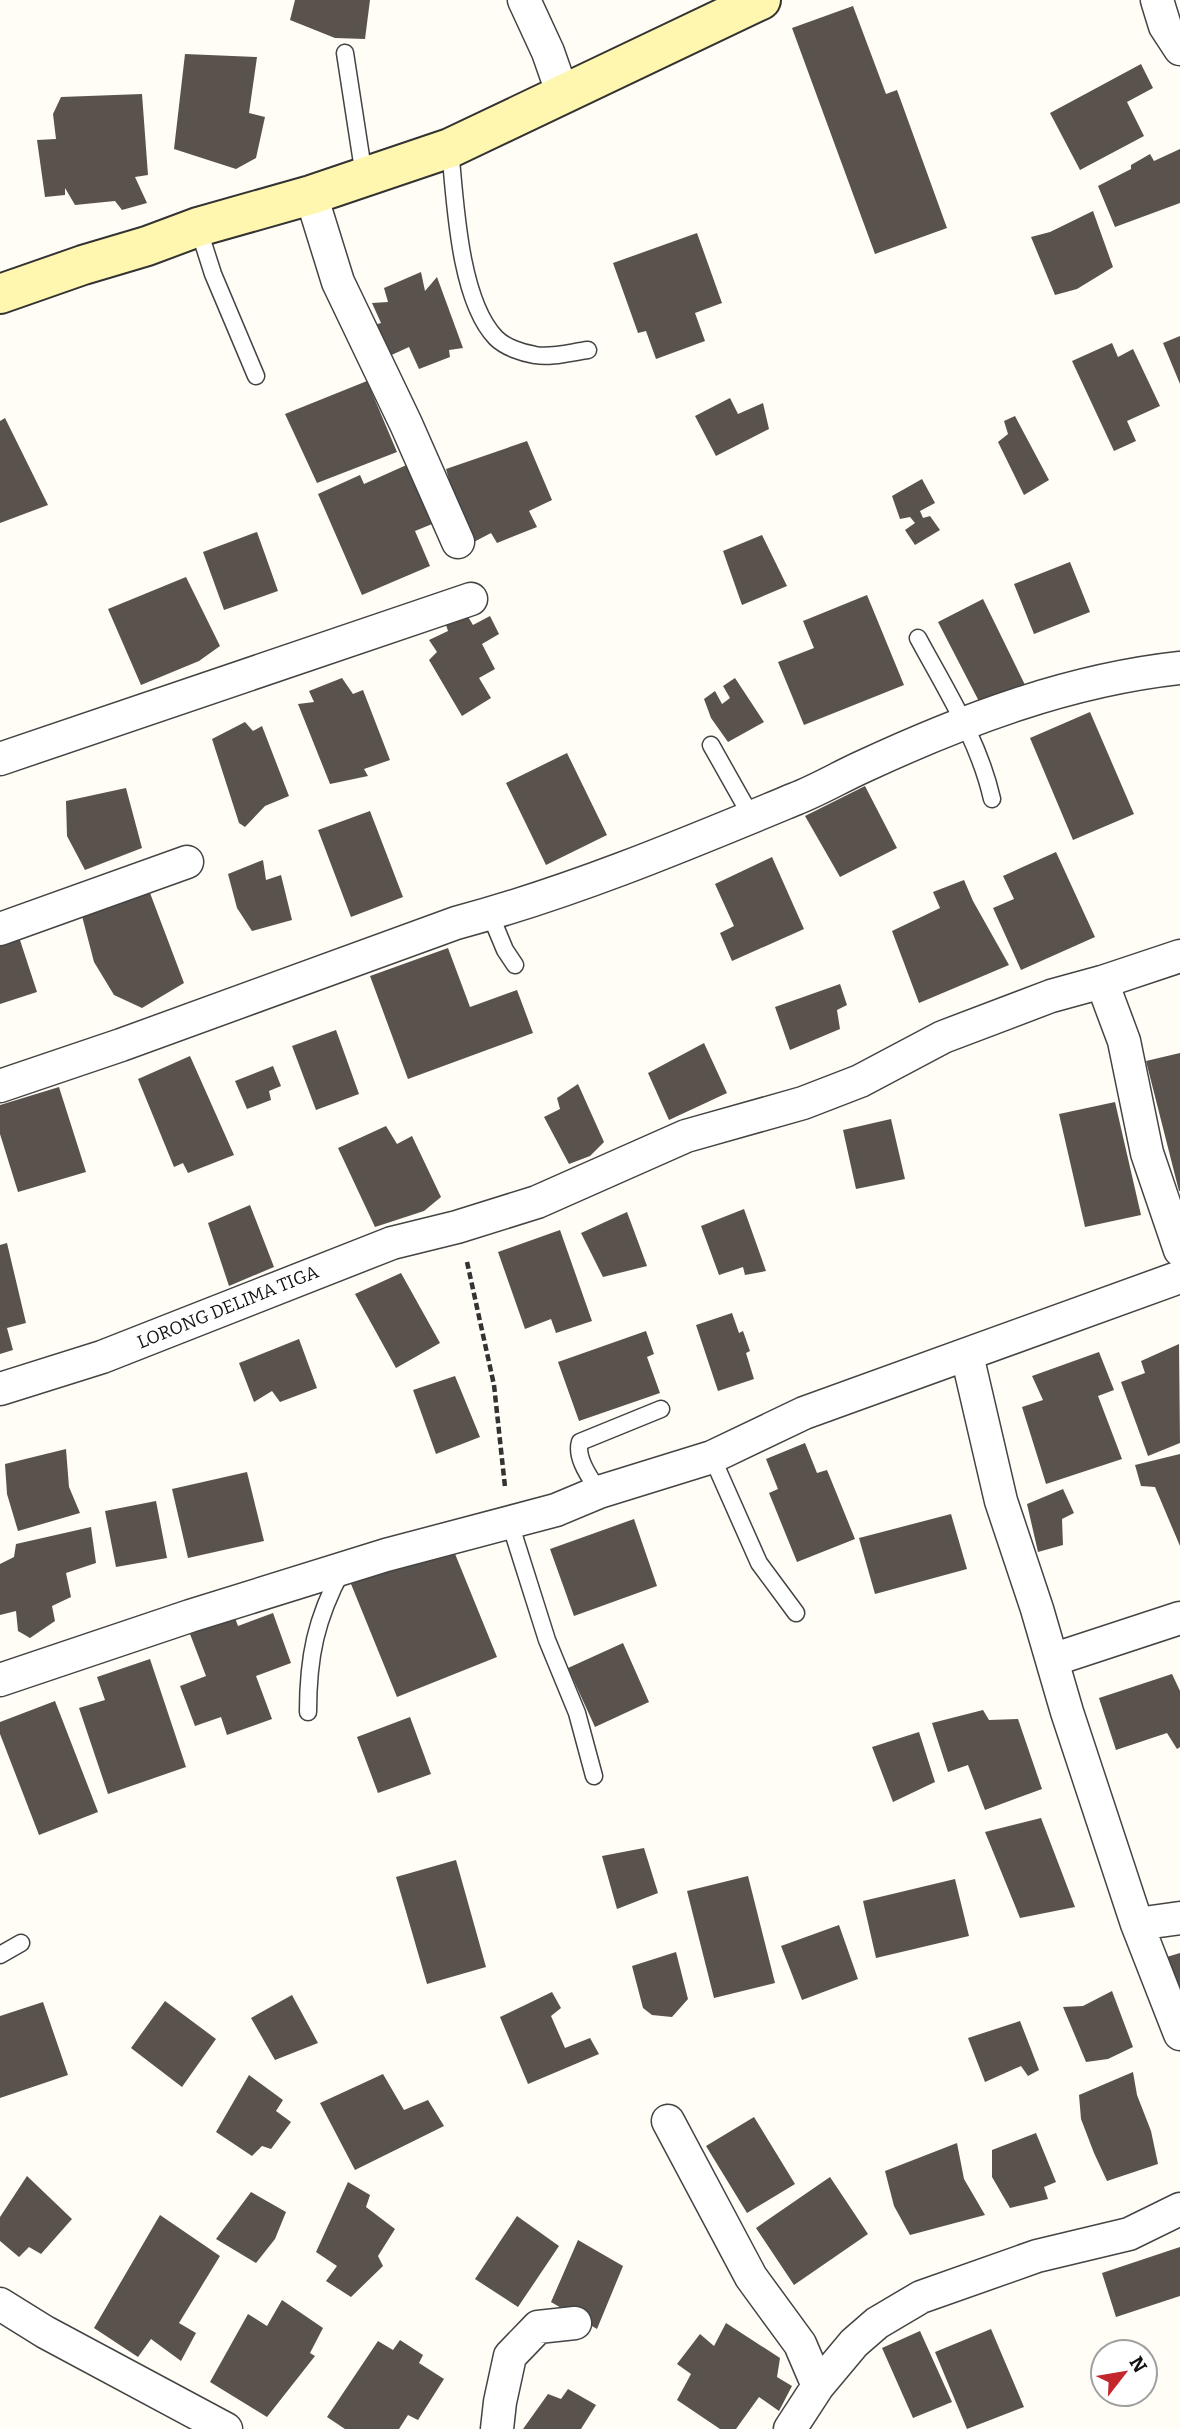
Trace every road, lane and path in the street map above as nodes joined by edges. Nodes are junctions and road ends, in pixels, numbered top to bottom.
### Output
1 (524, 0) edge
2 (761, 0) edge
3 (1157, 0) edge
4 (1180, 49) edge
5 (345, 52) dead end
6 (563, 95) junction
7 (450, 148) junction
8 (364, 176) junction
9 (312, 195) junction
10 (198, 227) junction
11 (0, 295) edge
12 (588, 350) dead end
13 (256, 376) dead end
14 (458, 542) dead end
15 (471, 599) dead end
16 (918, 638) dead end
17 (1180, 668) edge
18 (964, 724) junction
19 (711, 745) dead end
20 (0, 759) edge
21 (992, 799) dead end
22 (751, 816) junction
23 (187, 862) dead end
24 (490, 914) junction
25 (0, 929) edge
26 (1180, 956) edge
27 (515, 965) dead end
28 (1102, 982) junction
29 (0, 1086) edge
30 (457, 1227) junction
31 (1180, 1250) edge
32 (1180, 1277) edge
33 (967, 1355) junction
34 (0, 1389) edge
35 (661, 1409) dead end
36 (712, 1457) junction
37 (599, 1492) junction
38 (510, 1523) junction
39 (342, 1569) junction
40 (796, 1613) dead end
41 (1180, 1618) edge
42 (1052, 1660) junction
43 (0, 1680) edge
44 (308, 1712) dead end
45 (594, 1776) dead end
46 (1180, 1918) edge
47 (1136, 1924) junction
48 (21, 1943) dead end
49 (0, 1955) edge
50 (1180, 2034) edge
51 (668, 2121) dead end
52 (1180, 2209) edge
53 (0, 2304) edge
54 (575, 2323) dead end
55 (818, 2386) junction
56 (226, 2429) edge
57 (497, 2429) edge
58 (790, 2429) edge

1 - 6 street
2 - 6 street
3 - 4 street
5 - 8 lane
6 - 7 street
7 - 8 street
7 - 12 lane
8 - 9 street
9 - 10 street
9 - 14 street
10 - 11 street
10 - 13 lane
15 - 20 street
16 - 18 lane
17 - 18 street
18 - 21 lane
18 - 22 street
19 - 22 lane
22 - 24 street
23 - 25 street
24 - 27 lane
24 - 29 street
26 - 28 street, LORONG DELIMA TIGA
28 - 30 street, LORONG DELIMA TIGA
28 - 31 street
30 - 34 street, LORONG DELIMA TIGA
30 - 38 path
32 - 33 street
33 - 36 street
33 - 42 street
35 - 37 lane
36 - 37 street
36 - 40 lane
37 - 38 street
38 - 39 street
38 - 45 lane
39 - 43 street
39 - 44 lane
41 - 42 street
42 - 47 street
46 - 47 street
47 - 50 street
48 - 49 lane
51 - 55 street
52 - 55 street
53 - 56 street
54 - 57 street
55 - 58 street

